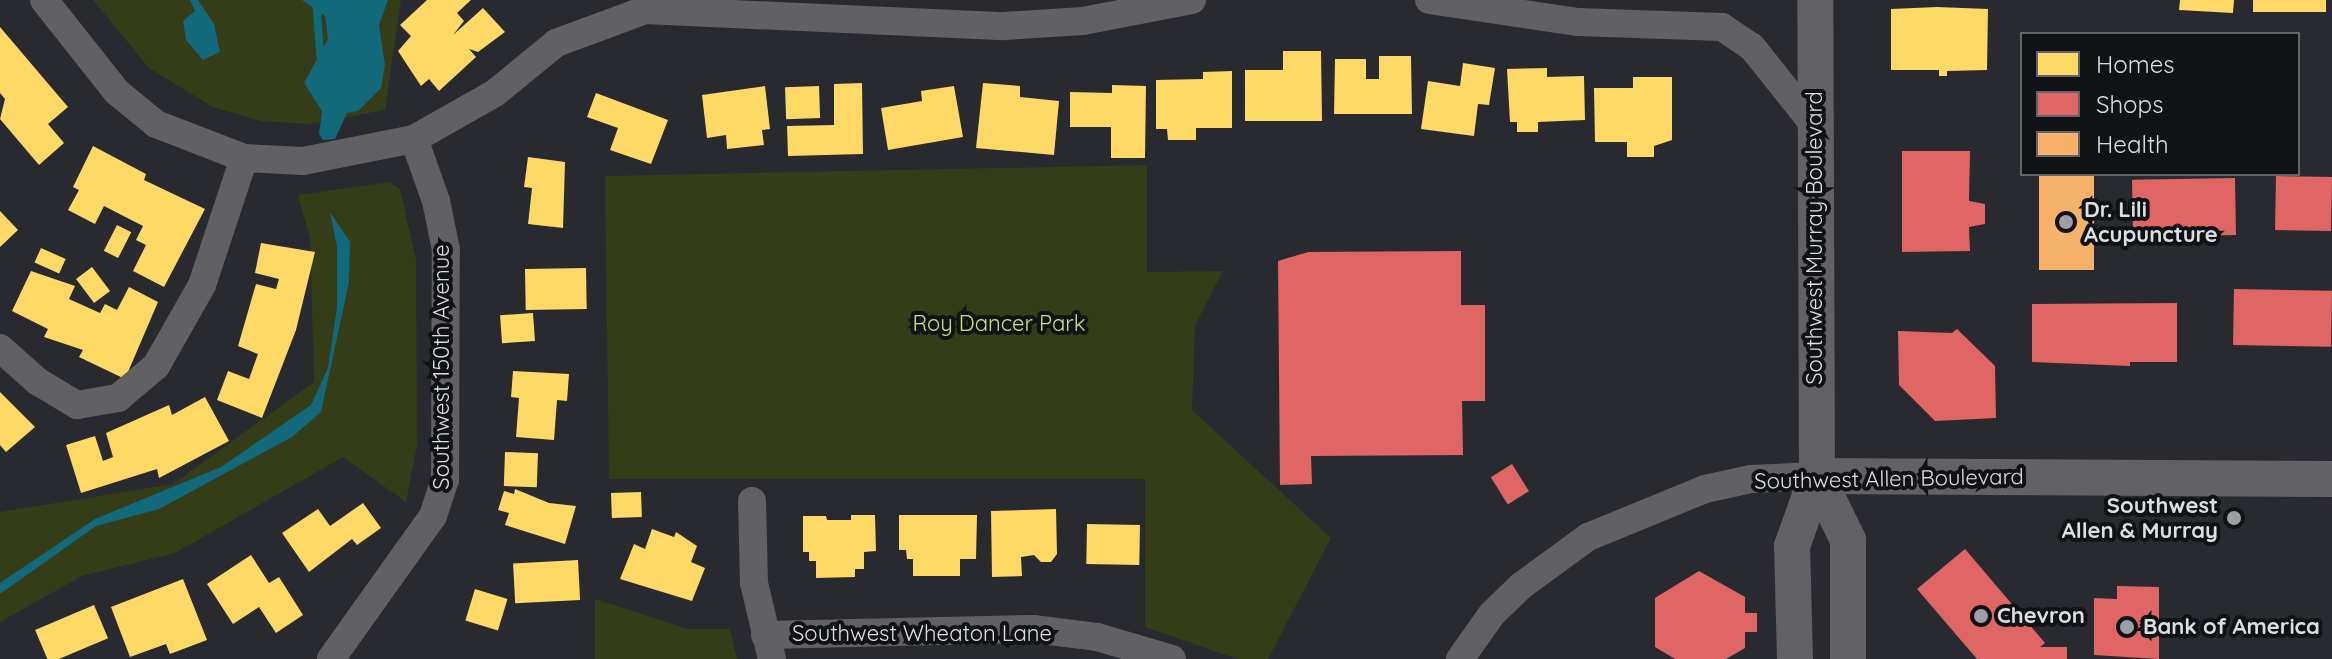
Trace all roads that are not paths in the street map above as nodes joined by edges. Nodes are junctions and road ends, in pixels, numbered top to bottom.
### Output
1 (44, 0) edge
2 (1192, 0) edge
3 (1429, 0) edge
4 (1815, 0) edge
5 (1815, 126) junction
6 (414, 139) junction
7 (244, 158) junction
8 (0, 348) edge
9 (1817, 476) junction
10 (2332, 479) edge
11 (752, 501) dead end
12 (769, 647) edge
13 (331, 659) edge
14 (1172, 659) edge
15 (1460, 659) edge
16 (1795, 659) edge
17 (1848, 659) edge

1 - 7 street
2 - 6 street
3 - 5 street
4 - 5 main road, Southwest Murray Boulevard
5 - 9 main road, Southwest Murray Boulevard
6 - 7 street
6 - 13 street, Southwest 150th Avenue
7 - 8 street
9 - 10 main road, Southwest Allen Boulevard
9 - 15 street, Southwest Allen Boulevard
9 - 16 main road, Southwest Murray Boulevard
9 - 17 main road, Southwest Murray Boulevard
11 - 12 street
12 - 14 street, Southwest Wheaton Lane

